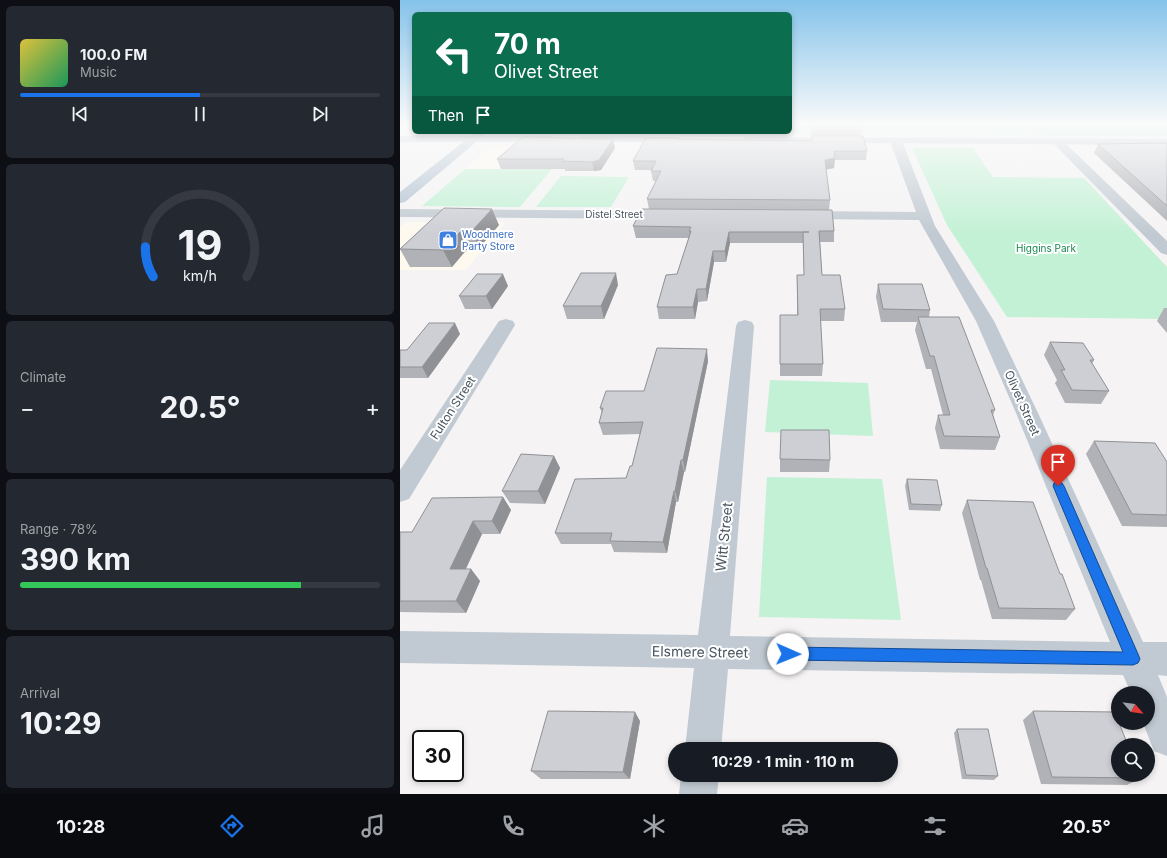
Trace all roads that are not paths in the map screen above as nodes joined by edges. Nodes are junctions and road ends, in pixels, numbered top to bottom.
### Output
1 (449, 160) edge
2 (903, 160) edge
3 (1076, 160) edge
4 (400, 199) edge
5 (400, 213) edge
6 (680, 215) edge
7 (791, 215) edge
8 (925, 216) junction
9 (1167, 250) edge
10 (506, 325) dead end
11 (745, 326) dead end
12 (400, 491) edge
13 (400, 647) edge
14 (713, 653) junction
15 (1133, 659) junction
16 (1167, 659) edge
17 (1145, 686) edge
18 (1155, 710) edge
19 (1167, 738) edge
20 (704, 742) edge
21 (699, 782) edge
22 (698, 794) edge

1 - 4 main road
2 - 8 street, Olivet Street
3 - 9 street
5 - 6 street, Distel Street
7 - 8 street
8 - 15 street, Olivet Street
10 - 12 street, Fulton Street
11 - 14 street, Witt Street
13 - 14 street, Elsmere Street
14 - 15 street, Elsmere Street
14 - 20 street, Witt Street
15 - 16 street, Elsmere Street
15 - 17 street, Olivet Street
18 - 19 street, Olivet Street
21 - 22 street

